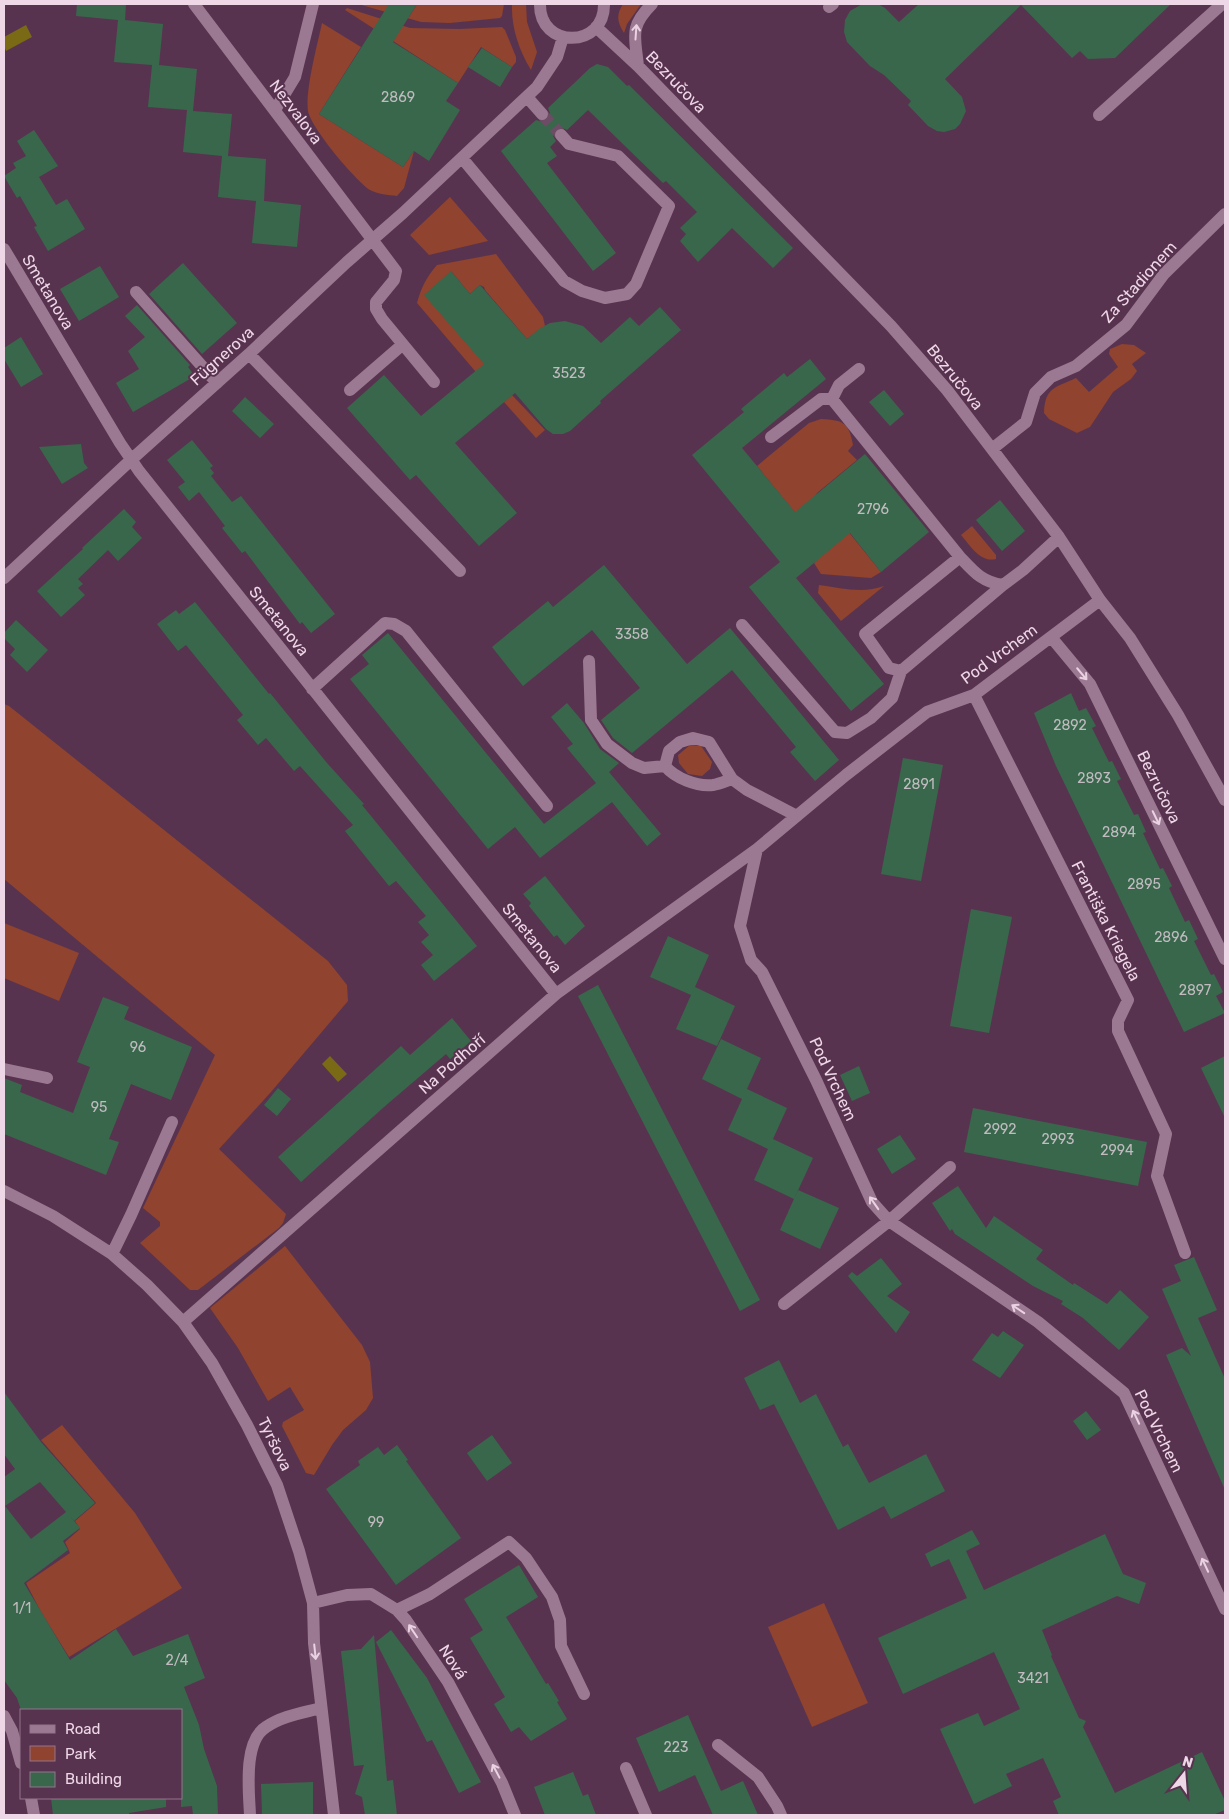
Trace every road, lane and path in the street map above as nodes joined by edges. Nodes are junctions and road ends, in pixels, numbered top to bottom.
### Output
1 (194, 4) edge
2 (313, 4) edge
3 (540, 4) edge
4 (604, 4) edge
5 (652, 4) edge
6 (1222, 4) edge
7 (596, 28) junction
8 (563, 37) junction
9 (638, 66) junction
10 (527, 97) junction
11 (275, 110) junction
12 (542, 114) tunnel mouth
13 (1099, 115) dead end
14 (561, 135) tunnel mouth
15 (462, 158) junction
16 (1225, 214) edge
17 (372, 240) junction
18 (4, 249) edge
19 (136, 292) dead end
20 (402, 345) junction
21 (249, 354) junction
22 (858, 369) dead end
23 (217, 382) junction
24 (434, 382) dead end
25 (350, 390) dead end
26 (832, 399) junction
27 (771, 437) dead end
28 (992, 449) junction
29 (132, 459) junction
30 (1059, 537) junction
31 (960, 557) junction
32 (460, 571) dead end
33 (4, 578) edge
34 (1003, 585) junction
35 (1100, 600) junction
36 (742, 625) dead end
37 (1051, 637) junction
38 (589, 661) dead end
39 (901, 671) junction
40 (312, 689) junction
41 (974, 694) junction
42 (665, 766) junction
43 (732, 779) junction
44 (1225, 800) edge
45 (547, 806) dead end
46 (797, 816) junction
47 (757, 849) junction
48 (1225, 959) edge
49 (556, 994) junction
50 (4, 1069) edge
51 (47, 1078) dead end
52 (172, 1122) dead end
53 (950, 1167) dead end
54 (4, 1191) edge
55 (889, 1221) junction
56 (112, 1254) junction
57 (1185, 1254) dead end
58 (784, 1304) dead end
59 (183, 1322) junction
60 (313, 1603) junction
61 (1225, 1609) edge
62 (397, 1610) junction
63 (584, 1694) dead end
64 (321, 1708) junction
65 (4, 1716) edge
66 (718, 1745) dead end
67 (20, 1759) edge
68 (626, 1768) dead end
69 (31, 1799) edge
70 (34, 1815) edge
71 (250, 1815) edge
72 (334, 1815) edge
73 (515, 1815) edge
74 (646, 1815) edge
75 (782, 1815) edge

1 - 11 street, Nezvalova
2 - 11 street
3 - 8 street
4 - 7 street
9 -> 5 street
6 - 13 street
7 - 8 street
7 - 9 street, Bezručova
8 - 10 street, Fügnerova
9 - 28 street, Bezručova
10 - 12 street
10 - 15 street, Fügnerova
11 - 17 street, Nezvalova
14 - 15 street
15 - 17 street, Fügnerova
16 - 28 street, Za Stadionem
17 - 20 street, Nezvalova
17 - 21 street, Fügnerova
18 - 29 street, Smetanova
19 - 23 street
20 - 24 street
20 - 25 street
21 - 23 street, Fügnerova
21 - 32 street
22 - 26 street
23 - 29 street, Fügnerova
26 - 27 street
26 - 31 street
28 - 30 street, Bezručova
29 - 33 street, Fügnerova
29 - 40 street, Smetanova
30 - 34 street
30 - 35 street, Bezručova
31 - 34 street
31 - 39 street
34 - 39 street
35 - 37 street, Pod Vrchem
35 - 44 street, Bezručova
36 - 39 street
37 - 41 street, Pod Vrchem
37 -> 48 street, Bezručova
38 - 42 street
40 - 45 street
40 - 49 street, Smetanova
41 - 46 street, Pod Vrchem
41 - 57 street, Františka Kriegela
42 - 43 street
42 - 43 street
43 - 46 street
46 - 47 street, Pod Vrchem
47 - 49 street, Na Podhoří
55 -> 47 street, Pod Vrchem
49 - 59 street, Na Podhoří
50 - 51 street
52 - 56 street
53 - 55 street
54 - 56 street, Tyršova
55 - 58 street
61 -> 55 street, Pod Vrchem
56 - 59 street, Tyršova
59 - 60 street, Tyršova
60 - 62 street, Nová
60 -> 64 street, Tyršova
62 - 63 street
73 -> 62 street, Nová
64 - 71 street
64 - 72 street, Tyršova
65 - 67 street
66 - 75 street
68 - 74 street
69 - 70 street

